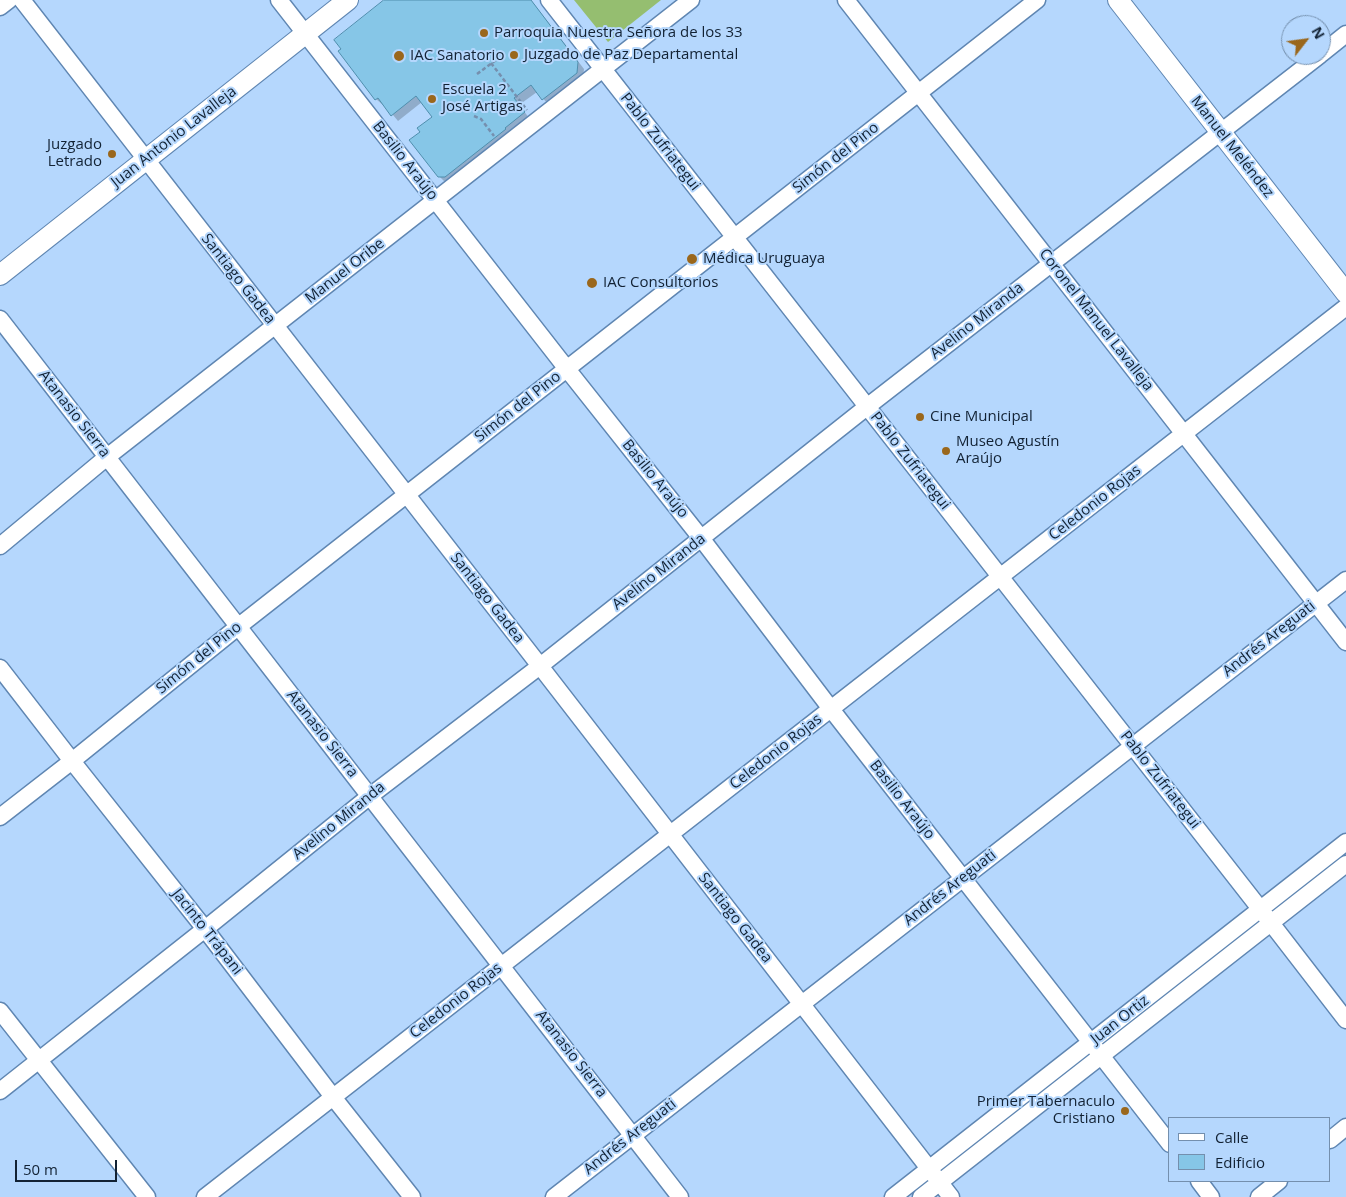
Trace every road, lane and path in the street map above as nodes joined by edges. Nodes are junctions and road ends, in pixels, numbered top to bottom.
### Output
1 (9, 0) edge
2 (22, 0) edge
3 (279, 0) edge
4 (348, 0) edge
5 (549, 0) edge
6 (691, 0) edge
7 (846, 0) edge
8 (1037, 0) edge
9 (1118, 0) edge
10 (0, 7) edge
11 (306, 34) junction
12 (1346, 34) edge
13 (1331, 46) edge
14 (500, 57) dead end
15 (491, 63) junction
16 (1306, 65) edge
17 (603, 69) junction
18 (477, 74) dead end
19 (919, 93) junction
20 (529, 114) dead end
21 (474, 116) dead end
22 (1220, 132) junction
23 (497, 139) dead end
24 (146, 160) junction
25 (435, 200) junction
26 (735, 237) junction
27 (1052, 263) junction
28 (0, 275) edge
29 (1346, 293) edge
30 (1346, 307) edge
31 (0, 319) edge
32 (275, 326) junction
33 (567, 369) junction
34 (868, 406) junction
35 (1184, 434) junction
36 (107, 457) junction
37 (406, 495) junction
38 (702, 538) junction
39 (0, 546) edge
40 (1000, 577) junction
41 (1346, 580) edge
42 (1316, 603) junction
43 (239, 626) junction
44 (1346, 642) edge
45 (540, 666) junction
46 (0, 668) edge
47 (831, 709) junction
48 (1133, 746) junction
49 (72, 761) junction
50 (370, 796) junction
51 (0, 817) edge
52 (670, 834) junction
53 (1346, 842) edge
54 (1346, 864) edge
55 (963, 878) junction
56 (1266, 916) junction
57 (205, 929) junction
58 (502, 965) junction
59 (801, 1004) junction
60 (0, 1010) edge
61 (1346, 1020) edge
62 (1091, 1042) junction
63 (1101, 1056) junction
64 (39, 1060) junction
65 (0, 1091) edge
66 (332, 1098) junction
67 (1346, 1127) edge
68 (634, 1135) junction
69 (1331, 1139) edge
70 (1168, 1141) edge
71 (929, 1168) junction
72 (939, 1182) junction
73 (1200, 1182) edge
74 (1278, 1182) edge
75 (147, 1197) edge
76 (205, 1197) edge
77 (412, 1197) edge
78 (554, 1197) edge
79 (680, 1197) edge
80 (893, 1197) edge
81 (921, 1197) edge
82 (951, 1197) edge
83 (1211, 1197) edge
84 (1259, 1197) edge

1 - 10 street
2 - 24 street, Santiago Gadea
3 - 11 street, Basilio Araújo
4 - 11 street, Juan Antonio Lavalleja
5 - 17 street, Pablo Zufriategui
6 - 17 street, Manuel Oribe
7 - 19 street, Coronel Manuel Lavalleja
8 - 19 street, Simón del Pino
9 - 22 street, Manuel Meléndez
11 - 24 street, Juan Antonio Lavalleja
11 - 25 street, Basilio Araújo
12 - 13 street, Avelino Miranda
14 - 15 path
15 - 18 path
15 - 20 path
16 - 22 street, Avelino Miranda
17 - 25 street, Manuel Oribe
17 - 26 street, Pablo Zufriategui
19 - 26 street, Simón del Pino
19 - 27 street, Coronel Manuel Lavalleja
21 - 23 path
22 - 27 street, Avelino Miranda
22 - 29 street, Manuel Meléndez
24 - 28 street, Juan Antonio Lavalleja
24 - 32 street, Santiago Gadea
25 - 32 street, Manuel Oribe
25 - 33 street, Basilio Araújo
26 - 33 street, Simón del Pino
26 - 34 street, Pablo Zufriategui
27 - 34 street, Avelino Miranda
27 - 35 street, Coronel Manuel Lavalleja
30 - 35 street, Celedonio Rojas
31 - 36 street, Atanasio Sierra
32 - 36 street, Manuel Oribe
32 - 37 street, Santiago Gadea
33 - 37 street, Simón del Pino
33 - 38 street, Basilio Araújo
34 - 38 street, Avelino Miranda
34 - 40 street, Pablo Zufriategui
35 - 40 street, Celedonio Rojas
35 - 42 street, Coronel Manuel Lavalleja
36 - 39 street, Manuel Oribe
36 - 43 street, Atanasio Sierra
37 - 43 street, Simón del Pino
37 - 45 street, Santiago Gadea
38 - 45 street, Avelino Miranda
38 - 47 street, Basilio Araújo
40 - 47 street, Celedonio Rojas
40 - 48 street, Pablo Zufriategui
41 - 42 street, Andrés Areguati
42 - 44 street, Coronel Manuel Lavalleja
42 - 48 street, Andrés Areguati
43 - 49 street, Simón del Pino
43 - 50 street, Atanasio Sierra
45 - 50 street, Avelino Miranda
45 - 52 street, Santiago Gadea
46 - 49 street, Jacinto Trápani
47 - 52 street, Celedonio Rojas
47 - 55 street, Basilio Araújo
48 - 55 street, Andrés Areguati
48 - 56 street, Pablo Zufriategui
49 - 51 street, Simón del Pino
49 - 57 street, Jacinto Trápani
50 - 57 street, Avelino Miranda
50 - 58 street, Atanasio Sierra
52 - 58 street, Celedonio Rojas
52 - 59 street, Santiago Gadea
53 - 56 street, Juan Ortiz
54 - 56 street, Juan Ortiz
55 - 59 street, Andrés Areguati
55 - 62 street, Basilio Araújo
56 - 61 street, Pablo Zufriategui
56 - 62 street, Juan Ortiz
56 - 63 street, Juan Ortiz
57 - 64 street, Avelino Miranda
57 - 66 street, Jacinto Trápani
58 - 66 street, Celedonio Rojas
58 - 68 street, Atanasio Sierra
59 - 68 street, Andrés Areguati
59 - 71 street, Santiago Gadea
60 - 64 street
62 - 63 street, Basilio Araújo
62 - 71 street, Juan Ortiz
63 - 70 street, Basilio Araújo
63 - 72 street, Juan Ortiz
64 - 65 street, Avelino Miranda
64 - 75 street
66 - 76 street, Celedonio Rojas
66 - 77 street, Jacinto Trápani
67 - 69 street
68 - 78 street, Andrés Areguati
68 - 79 street, Atanasio Sierra
71 - 72 street, Santiago Gadea
71 - 80 street, Juan Ortiz
72 - 81 street, Juan Ortiz
72 - 82 street, Santiago Gadea
73 - 83 street
74 - 84 street

